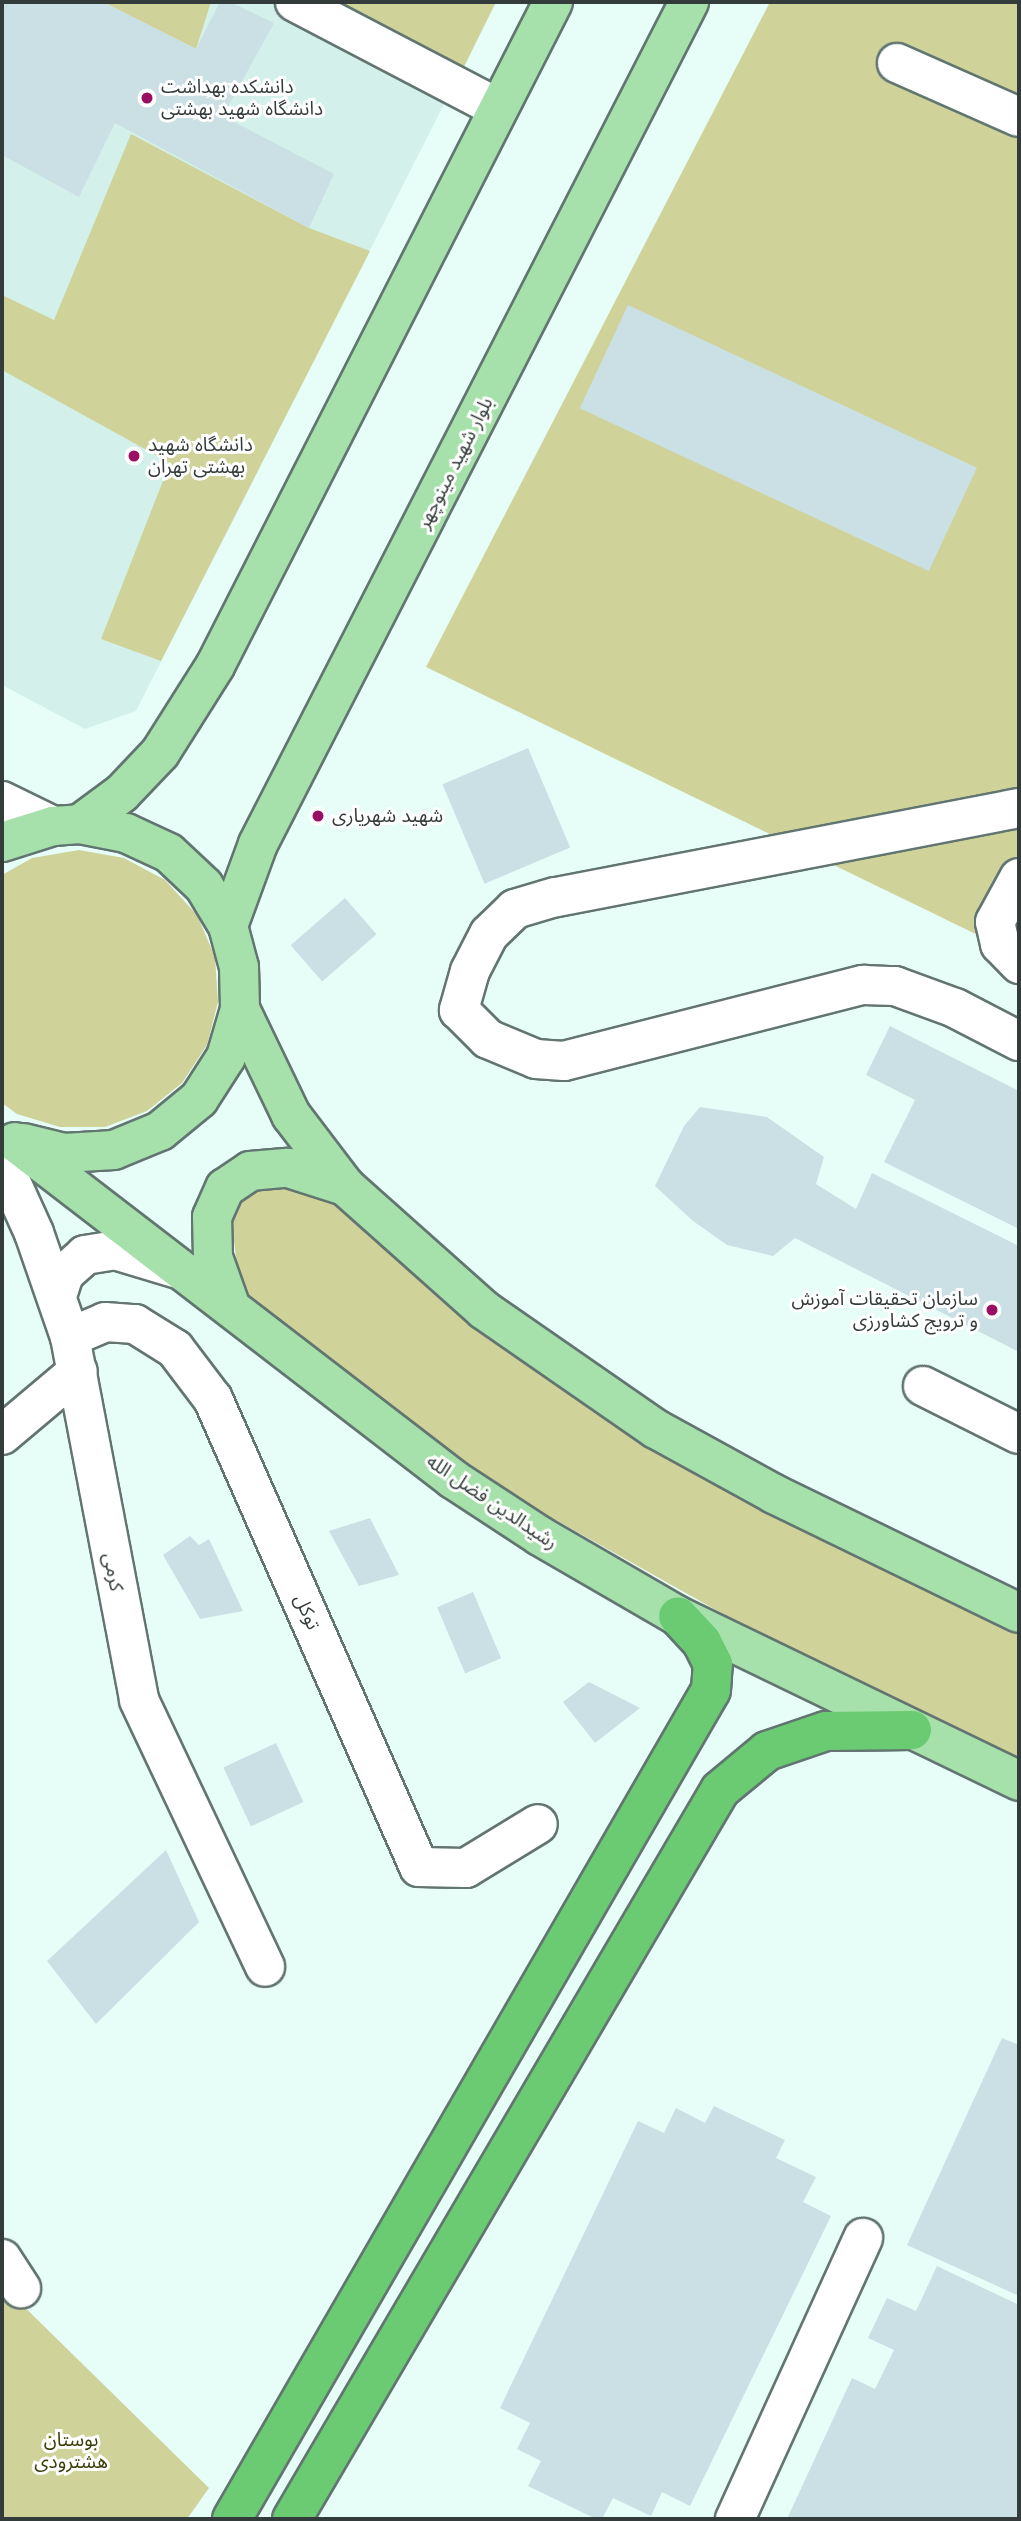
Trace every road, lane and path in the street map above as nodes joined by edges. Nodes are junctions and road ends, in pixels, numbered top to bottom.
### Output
1 (295, 2) edge
2 (554, 2) edge
3 (689, 2) edge
4 (897, 63) dead end
5 (498, 108) junction
6 (1019, 117) edge
7 (2, 801) edge
8 (1019, 808) edge
9 (66, 825) junction
10 (2, 842) edge
11 (1019, 878) edge
12 (228, 926) junction
13 (1019, 964) edge
14 (240, 1009) junction
15 (1019, 1041) edge
16 (6, 1146) edge
17 (345, 1186) junction
18 (192, 1275) junction
19 (57, 1296) junction
20 (229, 1302) junction
21 (74, 1354) junction
22 (923, 1386) dead end
23 (1019, 1434) edge
24 (2, 1435) edge
25 (1019, 1613) edge
26 (678, 1616) junction
27 (912, 1730) junction
28 (1019, 1781) edge
29 (538, 1824) dead end
30 (265, 1968) dead end
31 (863, 2238) dead end
32 (232, 2519) edge
33 (292, 2519) edge
34 (735, 2519) edge

1 - 5 street
2 - 5 main road
3 - 12 main road, بلوار شهید مینوچهر
4 - 6 street
5 - 9 main road
7 - 9 street
8 - 15 street
9 - 10 main road
9 - 12 main road
11 - 13 street
12 - 14 main road
14 - 16 main road
14 - 17 main road
16 - 18 main road, رشیدالدین فضل الله
16 - 19 street, کرمی
17 - 20 main road
17 - 25 main road
18 - 19 street
18 - 20 main road, رشیدالدین فضل الله
19 - 21 street, کرمی
20 - 26 main road, رشیدالدین فضل الله
21 - 24 street
21 - 29 street, توکل
21 - 30 street, کرمی
22 - 23 street
26 - 27 main road, رشیدالدین فضل الله
26 - 32 highway
27 - 28 main road, رشیدالدین فضل الله
27 - 33 highway
31 - 34 street

